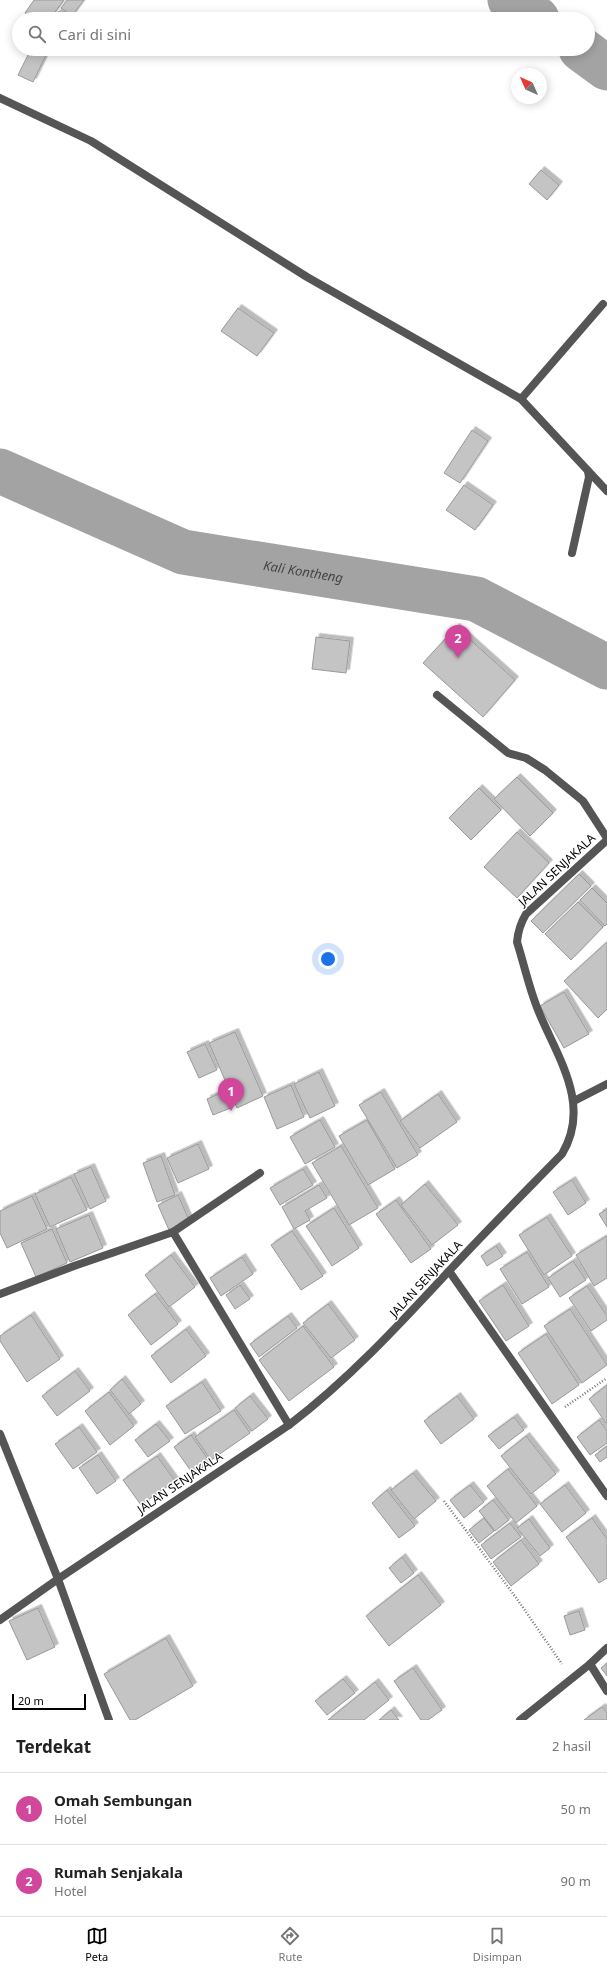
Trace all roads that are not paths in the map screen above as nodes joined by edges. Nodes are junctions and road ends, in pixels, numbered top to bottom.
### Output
1 (0, 98) edge
2 (603, 304) dead end
3 (520, 400) junction
4 (588, 471) junction
5 (607, 491) edge
6 (572, 553) dead end
7 (437, 695) dead end
8 (607, 839) edge
9 (607, 1084) edge
10 (574, 1101) junction
11 (260, 1173) dead end
12 (174, 1232) junction
13 (449, 1271) junction
14 (0, 1294) edge
15 (289, 1425) junction
16 (0, 1434) edge
17 (607, 1496) edge
18 (58, 1579) junction
19 (0, 1620) edge
20 (607, 1648) edge
21 (590, 1664) junction
22 (607, 1691) edge
23 (109, 1720) edge
24 (520, 1720) edge

1 - 3 street
2 - 3 street
3 - 4 street
4 - 5 street
4 - 6 street
7 - 8 street
8 - 10 street, JALAN SENJAKALA
9 - 10 street
10 - 13 street, JALAN SENJAKALA
11 - 12 street
12 - 14 street
12 - 15 street
13 - 15 street, JALAN SENJAKALA
13 - 17 street
15 - 18 street, JALAN SENJAKALA
16 - 18 street
18 - 19 street, JALAN SENJAKALA
18 - 23 street
20 - 21 street
21 - 22 street
21 - 24 street

